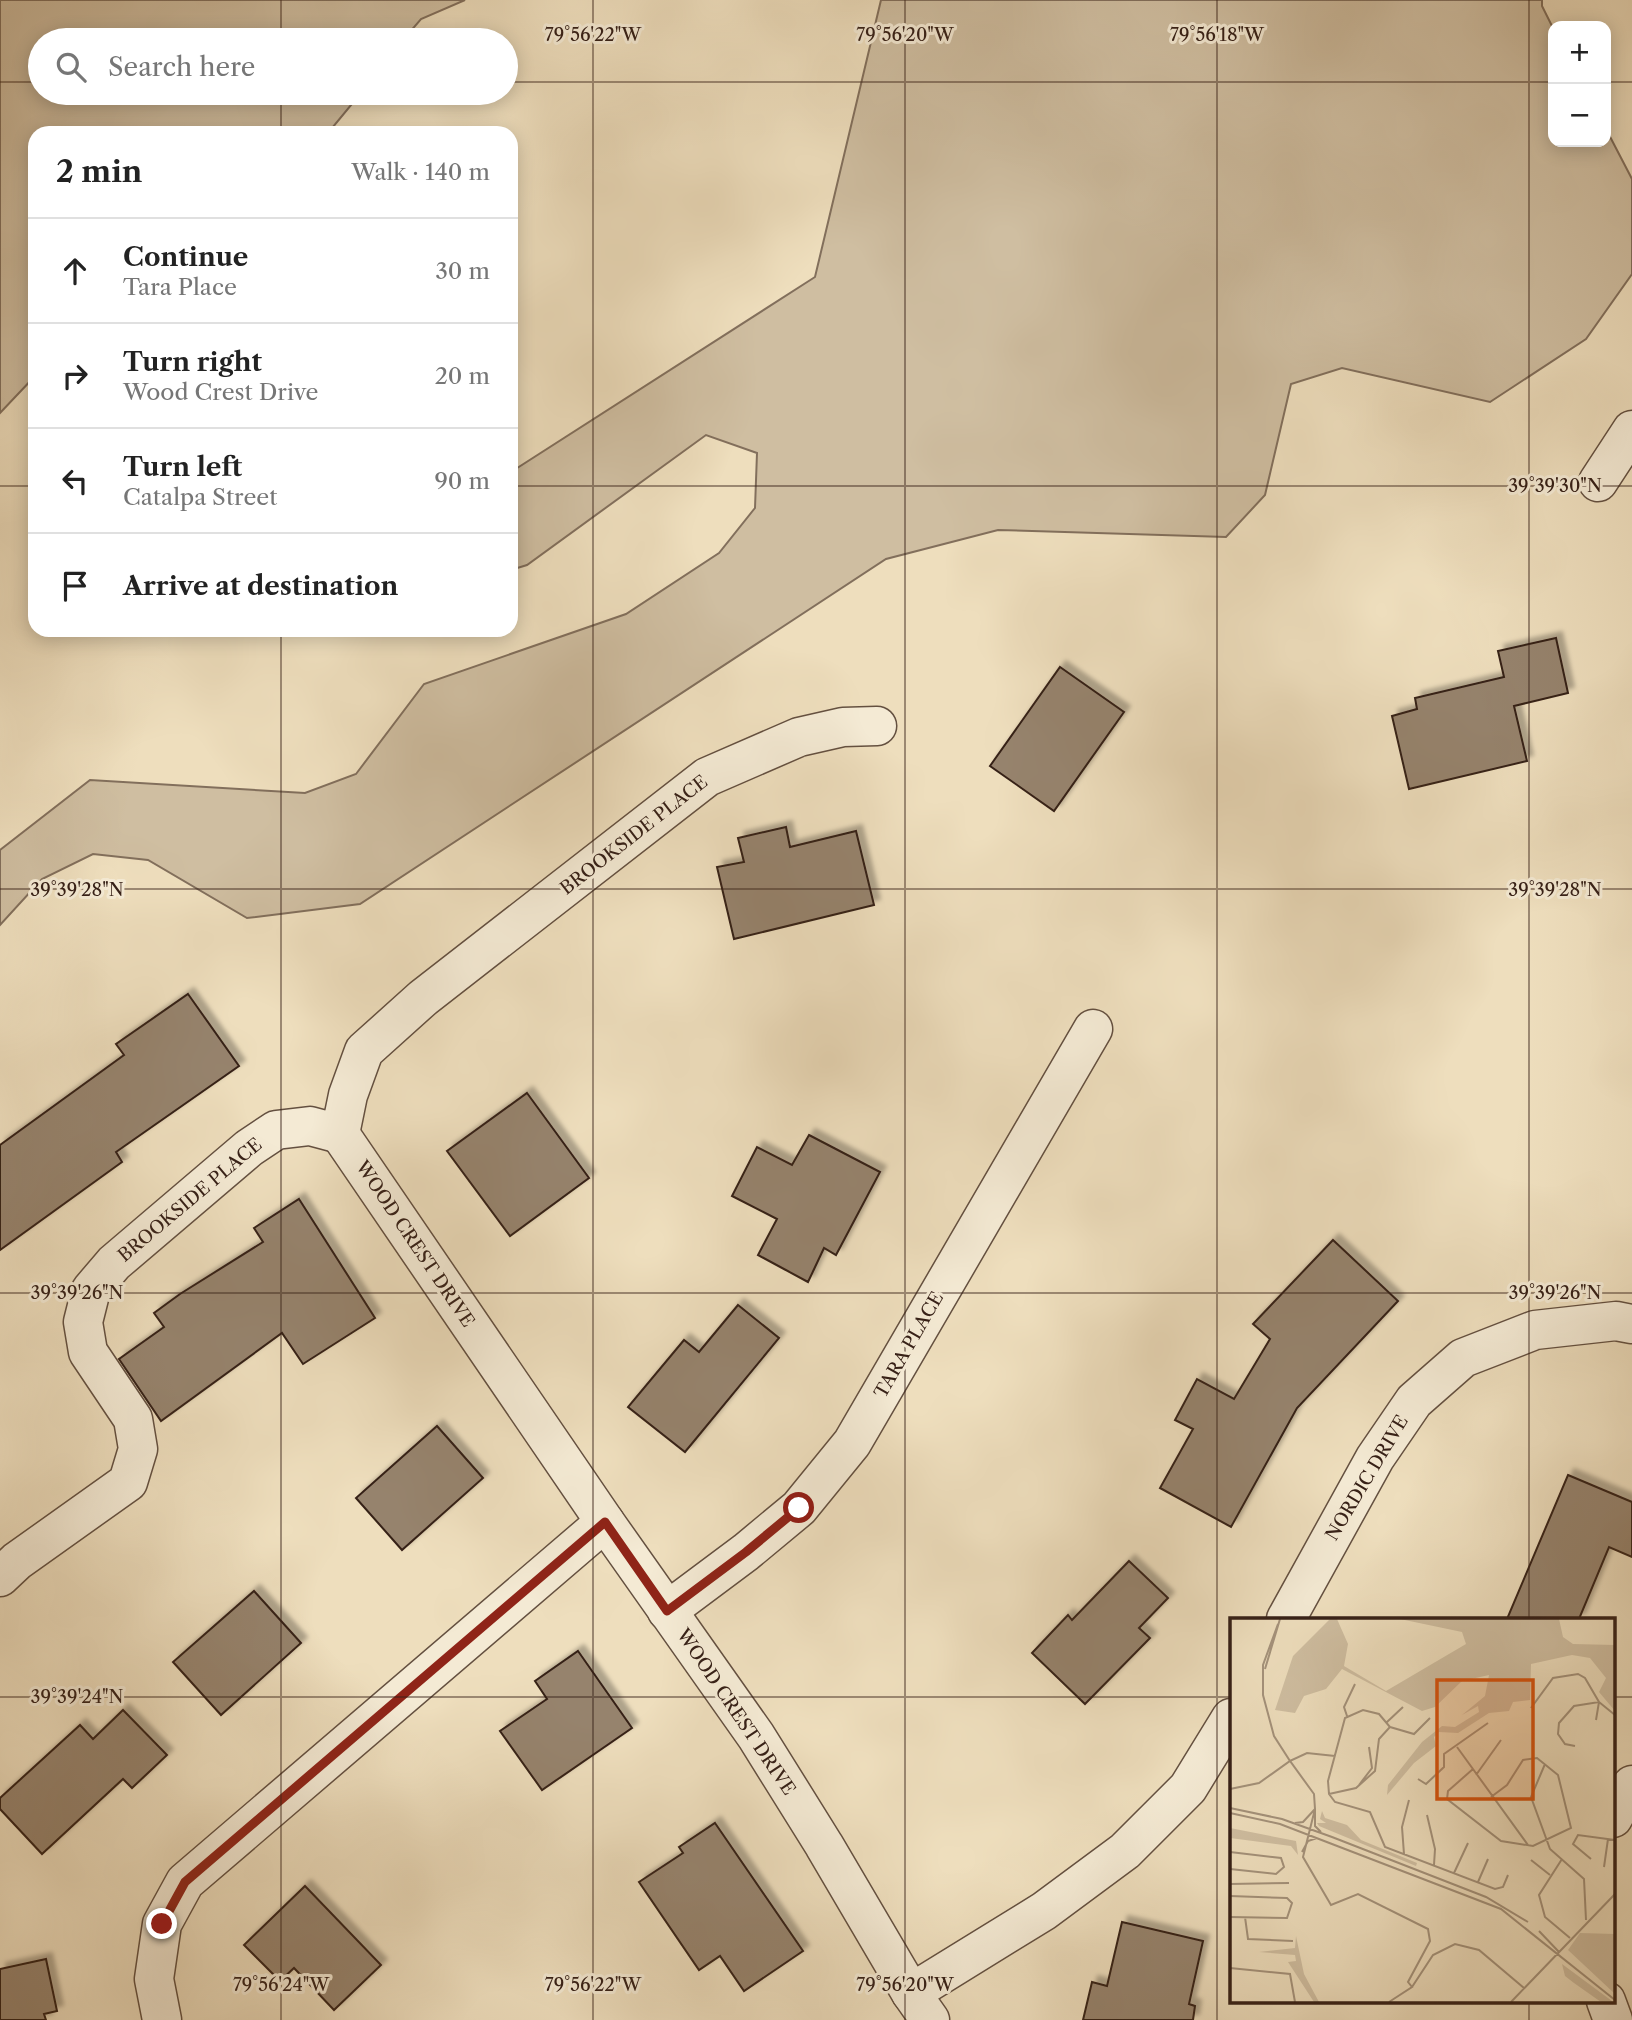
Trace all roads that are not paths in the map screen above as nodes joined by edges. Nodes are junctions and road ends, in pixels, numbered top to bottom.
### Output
1 (1632, 430) edge
2 (1598, 482) dead end
3 (877, 726) dead end
4 (1093, 1030) dead end
5 (340, 1134) junction
6 (1632, 1324) edge
7 (605, 1522) junction
8 (0, 1577) edge
9 (667, 1611) junction
10 (1287, 1618) edge
11 (1230, 1719) edge
12 (1632, 1785) edge
13 (1614, 1816) edge
14 (1606, 2002) edge
15 (920, 2006) edge
16 (162, 2020) edge
17 (1613, 2020) edge

1 - 2 street
3 - 5 street, BROOKSIDE PLACE
4 - 9 street, TARA PLACE
5 - 7 street, WOOD CREST DRIVE
5 - 8 street, BROOKSIDE PLACE
6 - 10 street, NORDIC DRIVE
7 - 9 street, WOOD CREST DRIVE
7 - 16 street
9 - 15 street, WOOD CREST DRIVE
11 - 15 street
12 - 13 street
14 - 17 street

